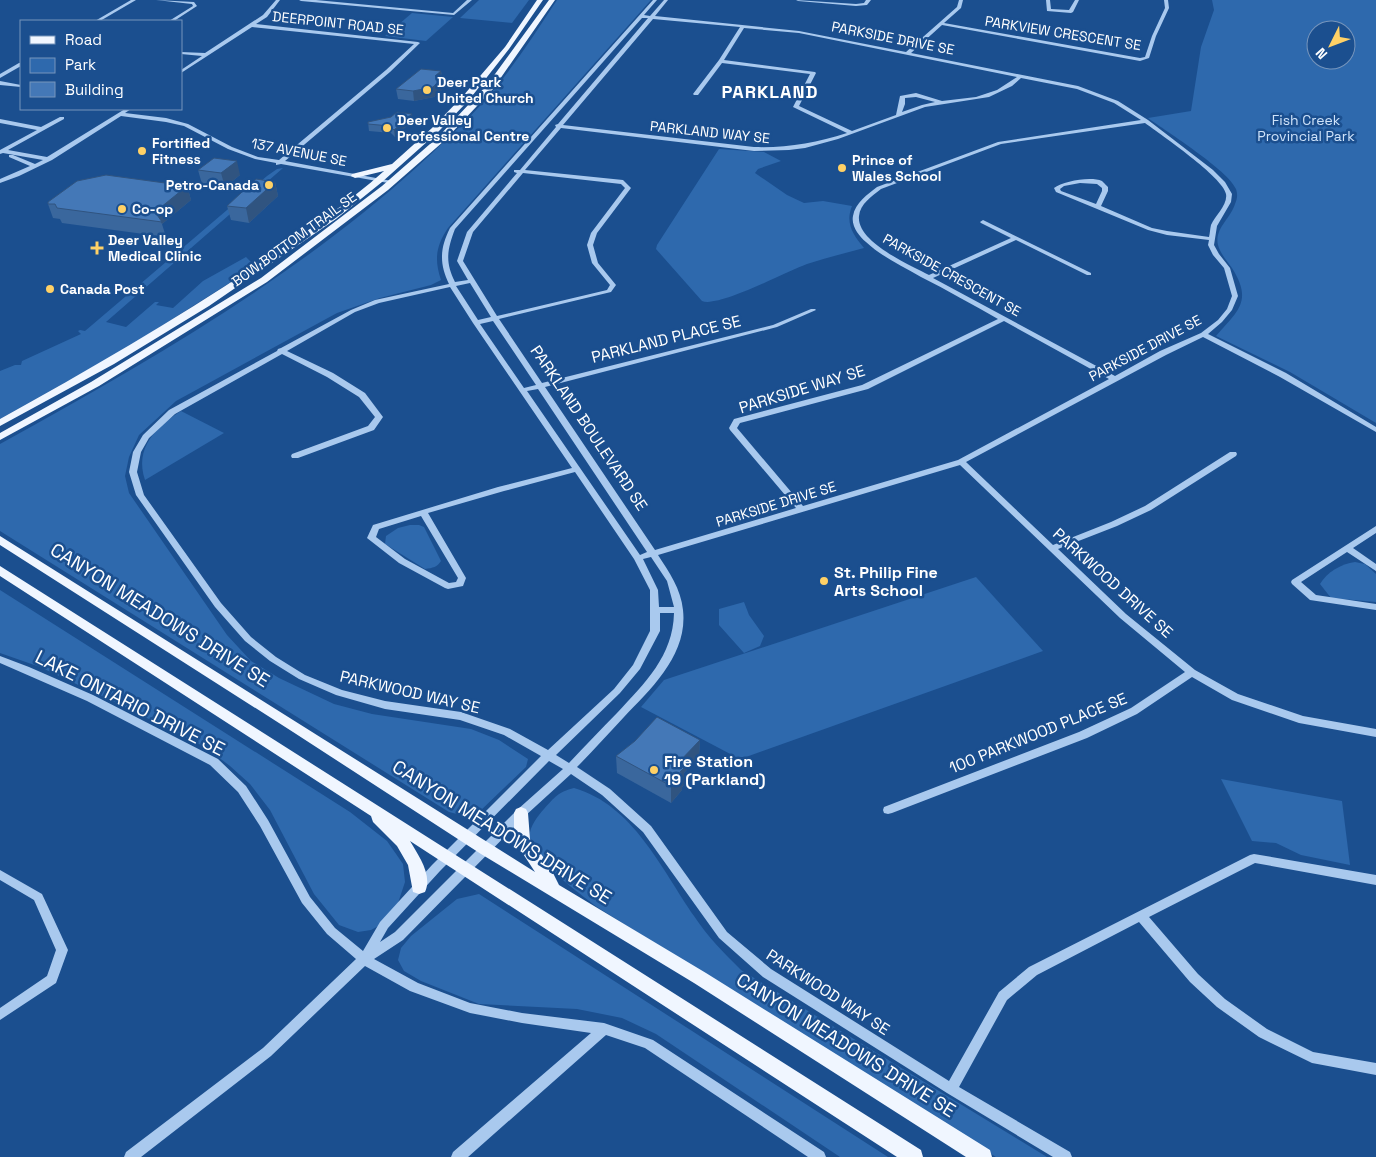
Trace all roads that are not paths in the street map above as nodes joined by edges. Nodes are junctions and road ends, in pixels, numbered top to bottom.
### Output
1 (134, 0) edge
2 (158, 0) edge
3 (278, 0) edge
4 (301, 0) edge
5 (392, 0) edge
6 (470, 0) edge
7 (540, 0) edge
8 (552, 0) edge
9 (655, 0) edge
10 (666, 0) edge
11 (798, 0) edge
12 (869, 0) edge
13 (961, 0) edge
14 (1048, 0) edge
15 (1077, 0) edge
16 (1166, 0) edge
17 (382, 7) junction
18 (640, 16) junction
19 (650, 17) junction
20 (99, 20) edge
21 (173, 20) edge
22 (943, 24) junction
23 (251, 25) junction
24 (743, 26) junction
25 (182, 53) edge
26 (908, 53) junction
27 (206, 55) junction
28 (721, 61) junction
29 (20, 65) edge
30 (182, 71) edge
31 (0, 76) edge
32 (1021, 76) junction
33 (0, 83) edge
34 (20, 86) edge
35 (696, 94) dead end
36 (943, 103) junction
37 (126, 110) edge
38 (120, 114) junction
39 (898, 116) junction
40 (62, 118) dead end
41 (0, 121) edge
42 (1146, 121) junction
43 (545, 124) junction
44 (560, 126) junction
45 (42, 129) junction
46 (852, 133) junction
47 (2, 151) edge
48 (12, 154) junction
49 (47, 159) junction
50 (397, 163) junction
51 (278, 164) junction
52 (36, 166) junction
53 (507, 170) junction
54 (521, 171) junction
55 (355, 176) junction
56 (378, 180) junction
57 (0, 181) edge
58 (392, 182) junction
59 (1098, 207) junction
60 (983, 222) dead end
61 (1016, 238) junction
62 (1212, 239) junction
63 (1089, 274) dead end
64 (928, 278) junction
65 (471, 280) junction
66 (452, 284) junction
67 (813, 310) dead end
68 (495, 318) junction
69 (1003, 319) junction
70 (476, 323) junction
71 (1203, 334) junction
72 (280, 350) junction
73 (1115, 379) junction
74 (541, 386) junction
75 (524, 390) junction
76 (0, 423) edge
77 (1376, 430) edge
78 (0, 437) edge
79 (1233, 454) dead end
80 (295, 456) dead end
81 (961, 462) junction
82 (576, 469) junction
83 (801, 509) junction
84 (423, 512) junction
85 (1376, 529) edge
86 (0, 540) edge
87 (1053, 548) junction
88 (1348, 548) junction
89 (654, 553) junction
90 (638, 558) junction
91 (1376, 568) edge
92 (0, 570) edge
93 (1376, 607) edge
94 (655, 610) junction
95 (679, 610) junction
96 (0, 659) edge
97 (1192, 672) junction
98 (1376, 733) edge
99 (548, 756) junction
100 (570, 768) junction
101 (360, 800) junction
102 (888, 810) dead end
103 (521, 813) junction
104 (466, 837) junction
105 (486, 850) junction
106 (447, 857) junction
107 (466, 870) junction
108 (0, 875) edge
109 (1376, 880) edge
110 (419, 887) junction
111 (554, 892) junction
112 (1141, 916) junction
113 (364, 959) junction
114 (0, 1015) edge
115 (604, 1029) junction
116 (1376, 1069) edge
117 (951, 1089) junction
118 (131, 1157) edge
119 (458, 1157) edge
120 (819, 1157) edge
121 (914, 1157) edge
122 (983, 1157) edge
123 (1065, 1157) edge

1 - 20 street
2 - 21 street
3 - 23 street
4 - 17 street
5 - 17 street
6 - 17 street
7 - 50 main road, BOW BOTTOM TRAIL SE
8 - 58 main road, BOW BOTTOM TRAIL SE
9 - 18 street, PARKLAND BOULEVARD SE
10 - 19 street, PARKLAND BOULEVARD SE
11 - 12 street
13 - 22 street
14 - 15 street
16 - 22 street, PARKVIEW CRESCENT SE
18 - 19 street, PARKSIDE DRIVE SE
18 - 43 street, PARKLAND BOULEVARD SE
19 - 24 street, PARKSIDE DRIVE SE
19 - 44 street, PARKLAND BOULEVARD SE
22 - 26 street
23 - 27 street
23 - 51 street, DEERPOINT ROAD SE
24 - 26 street, PARKSIDE DRIVE SE
24 - 28 street
25 - 27 street
26 - 32 street, PARKSIDE DRIVE SE
27 - 30 street
28 - 35 street
28 - 46 street
29 - 31 street
32 - 36 street, PARKLAND WAY SE
32 - 42 street, PARKSIDE DRIVE SE
33 - 34 street
36 - 39 street, PARKLAND WAY SE
36 - 39 street, PARKLAND WAY SE
37 - 38 street
38 - 49 street
38 - 51 street, 137 AVENUE SE
39 - 46 street, PARKLAND WAY SE
40 - 45 street
41 - 45 street
42 - 62 street, PARKSIDE DRIVE SE
42 - 64 street, PARKSIDE CRESCENT SE
43 - 44 street, PARKLAND WAY SE
43 - 53 street, PARKLAND BOULEVARD SE
44 - 46 street, PARKLAND WAY SE
44 - 54 street, PARKLAND BOULEVARD SE
45 - 47 street
47 - 48 street
48 - 49 street
48 - 52 street
49 - 52 street
50 - 55 main road
50 - 56 main road, BOW BOTTOM TRAIL SE
51 - 55 street, 137 AVENUE SE
52 - 57 street
53 - 54 street
53 - 66 street, PARKLAND BOULEVARD SE
54 - 65 street, PARKLAND BOULEVARD SE
54 - 68 street
55 - 56 street, 137 AVENUE SE
56 - 58 street, 137 AVENUE SE
56 - 76 main road, BOW BOTTOM TRAIL SE
58 - 78 main road, BOW BOTTOM TRAIL SE
59 - 59 street
59 - 62 street
60 - 61 street
61 - 63 street
61 - 64 street
62 - 71 street, PARKSIDE DRIVE SE
64 - 69 street, PARKSIDE CRESCENT SE
65 - 66 street, PARKWOOD WAY SE
65 - 68 street, PARKLAND BOULEVARD SE
66 - 70 street, PARKLAND BOULEVARD SE
66 - 72 street, PARKWOOD WAY SE
67 - 74 street, PARKLAND PLACE SE
68 - 70 street
68 - 74 street, PARKLAND BOULEVARD SE
69 - 73 street, PARKSIDE CRESCENT SE
69 - 83 street, PARKSIDE WAY SE
70 - 75 street, PARKLAND BOULEVARD SE
71 - 73 street, PARKSIDE DRIVE SE
71 - 77 street
72 - 80 street
72 - 99 street, PARKWOOD WAY SE
73 - 81 street, PARKSIDE DRIVE SE
74 - 75 street, PARKLAND PLACE SE
74 - 89 street, PARKLAND BOULEVARD SE
75 - 82 street, PARKLAND BOULEVARD SE
79 - 87 street
81 - 83 street, PARKSIDE DRIVE SE
81 - 87 street, PARKWOOD DRIVE SE
82 - 84 street
82 - 90 street, PARKLAND BOULEVARD SE
83 - 89 street, PARKSIDE DRIVE SE
84 - 84 street
85 - 88 street
86 - 104 main road, CANYON MEADOWS DRIVE SE
87 - 97 street, PARKWOOD DRIVE SE
88 - 91 street
88 - 93 street
89 - 90 street, PARKSIDE DRIVE SE
89 - 95 street, PARKLAND BOULEVARD SE
90 - 94 street, PARKLAND BOULEVARD SE
92 - 101 main road
94 - 95 street
94 - 99 street, PARKLAND BOULEVARD SE
95 - 100 street, PARKLAND BOULEVARD SE
96 - 113 street, LAKE ONTARIO DRIVE SE
97 - 98 street, PARKWOOD DRIVE SE
97 - 102 street, 100 PARKWOOD PLACE SE
99 - 100 street, PARKWOOD WAY SE
99 - 104 street, PARKLAND BOULEVARD SE
100 - 103 street, PARKLAND BOULEVARD SE
100 - 117 street, PARKWOOD WAY SE
101 - 106 main road
101 - 110 main road
103 - 105 street, PARKLAND BOULEVARD SE
103 - 111 main road
104 - 105 main road, CANYON MEADOWS DRIVE SE
104 - 106 street, PARKLAND BOULEVARD SE
105 - 107 street, PARKLAND BOULEVARD SE
105 - 111 main road, CANYON MEADOWS DRIVE SE
106 - 107 main road
106 - 110 street
107 - 113 street, PARKLAND BOULEVARD SE
107 - 121 main road
108 - 114 street
109 - 112 street
110 - 113 street
111 - 122 main road, CANYON MEADOWS DRIVE SE
112 - 116 street
112 - 117 street
113 - 115 street, LAKE ONTARIO DRIVE SE
113 - 118 street
115 - 119 street
115 - 120 street, LAKE ONTARIO DRIVE SE
117 - 123 street, PARKWOOD WAY SE

